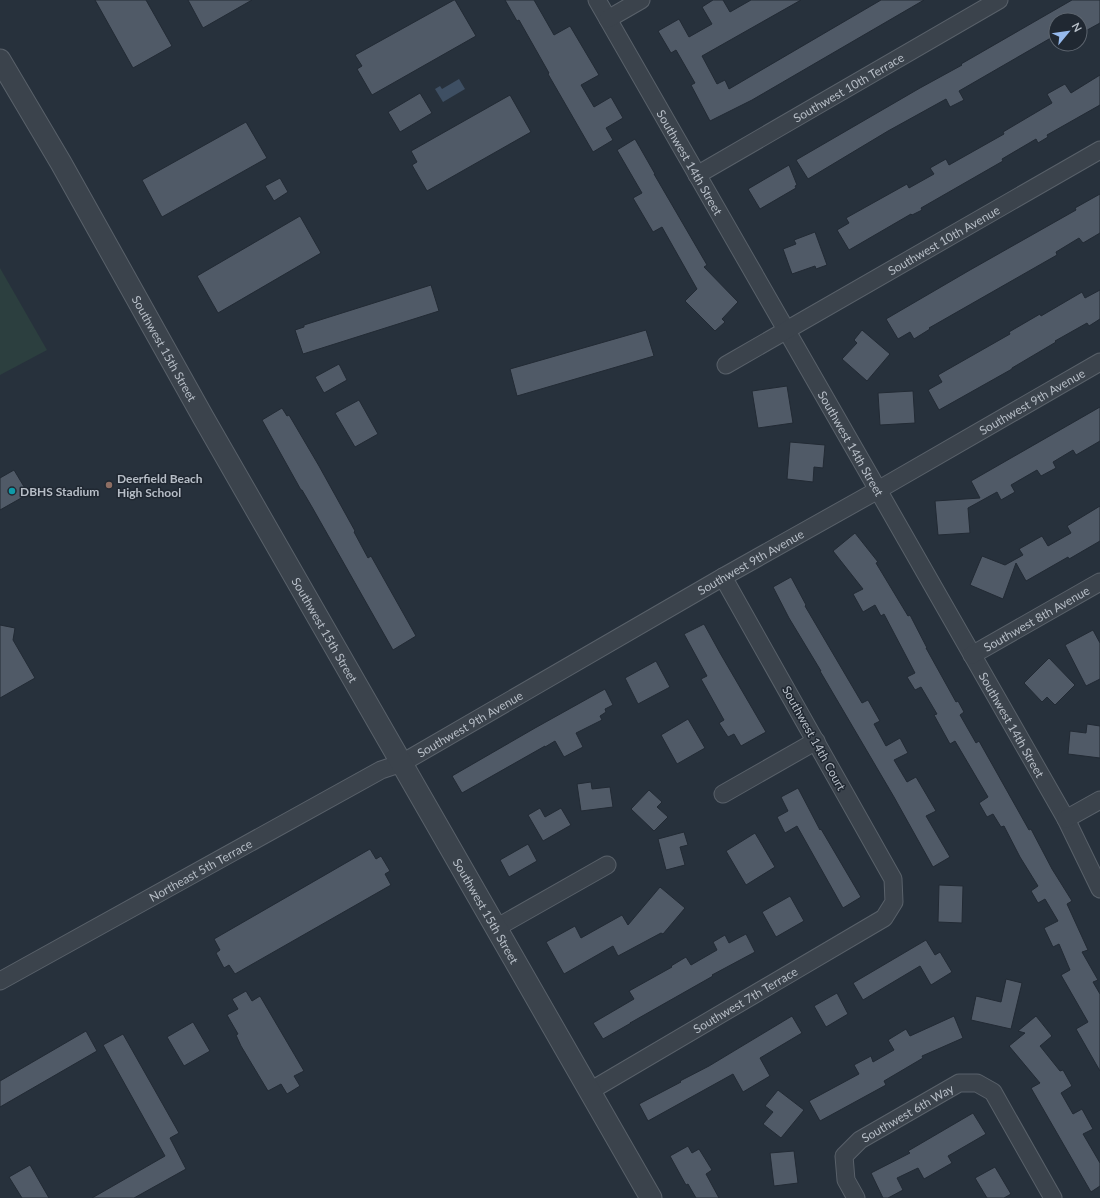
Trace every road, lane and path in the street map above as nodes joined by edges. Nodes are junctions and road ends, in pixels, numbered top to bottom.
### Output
1 (597, 0) edge
2 (641, 0) edge
3 (999, 0) edge
4 (608, 19) junction
5 (0, 60) edge
6 (1100, 150) edge
7 (697, 175) junction
8 (787, 331) junction
9 (1100, 362) edge
10 (726, 366) dead end
11 (878, 490) junction
12 (723, 577) junction
13 (1100, 582) edge
14 (972, 655) junction
15 (816, 741) junction
16 (402, 763) junction
17 (723, 794) dead end
18 (1100, 800) edge
19 (1066, 819) junction
20 (607, 865) dead end
21 (1100, 889) edge
22 (894, 902) joint
23 (496, 928) junction
24 (0, 981) edge
25 (590, 1091) junction
26 (651, 1198) edge
27 (856, 1198) edge
28 (1053, 1198) edge

1 - 4 street, Southwest 14th Street
2 - 4 street
3 - 7 street, Southwest 10th Terrace
4 - 7 street, Southwest 14th Street
5 - 16 street, Southwest 15th Street
6 - 8 street, Southwest 10th Avenue
7 - 8 street, Southwest 14th Street
8 - 10 street, Southwest 10th Avenue
8 - 11 street, Southwest 14th Street
9 - 11 street, Southwest 9th Avenue
11 - 12 street, Southwest 9th Avenue
11 - 14 street, Southwest 14th Street
12 - 15 street, Southwest 14th Court
12 - 16 street, Southwest 9th Avenue
13 - 14 street, Southwest 8th Avenue
14 - 19 street, Southwest 14th Street
15 - 17 street
15 - 22 street, Southwest 14th Court
16 - 23 street, Southwest 15th Street
16 - 24 street, Northeast 5th Terrace
18 - 19 street
19 - 21 street, Southwest 14th Street
20 - 23 street
22 - 25 street, Southwest 7th Terrace
23 - 25 street, Southwest 15th Street
25 - 26 street, Southwest 15th Street
27 - 28 street, Southwest 6th Way

